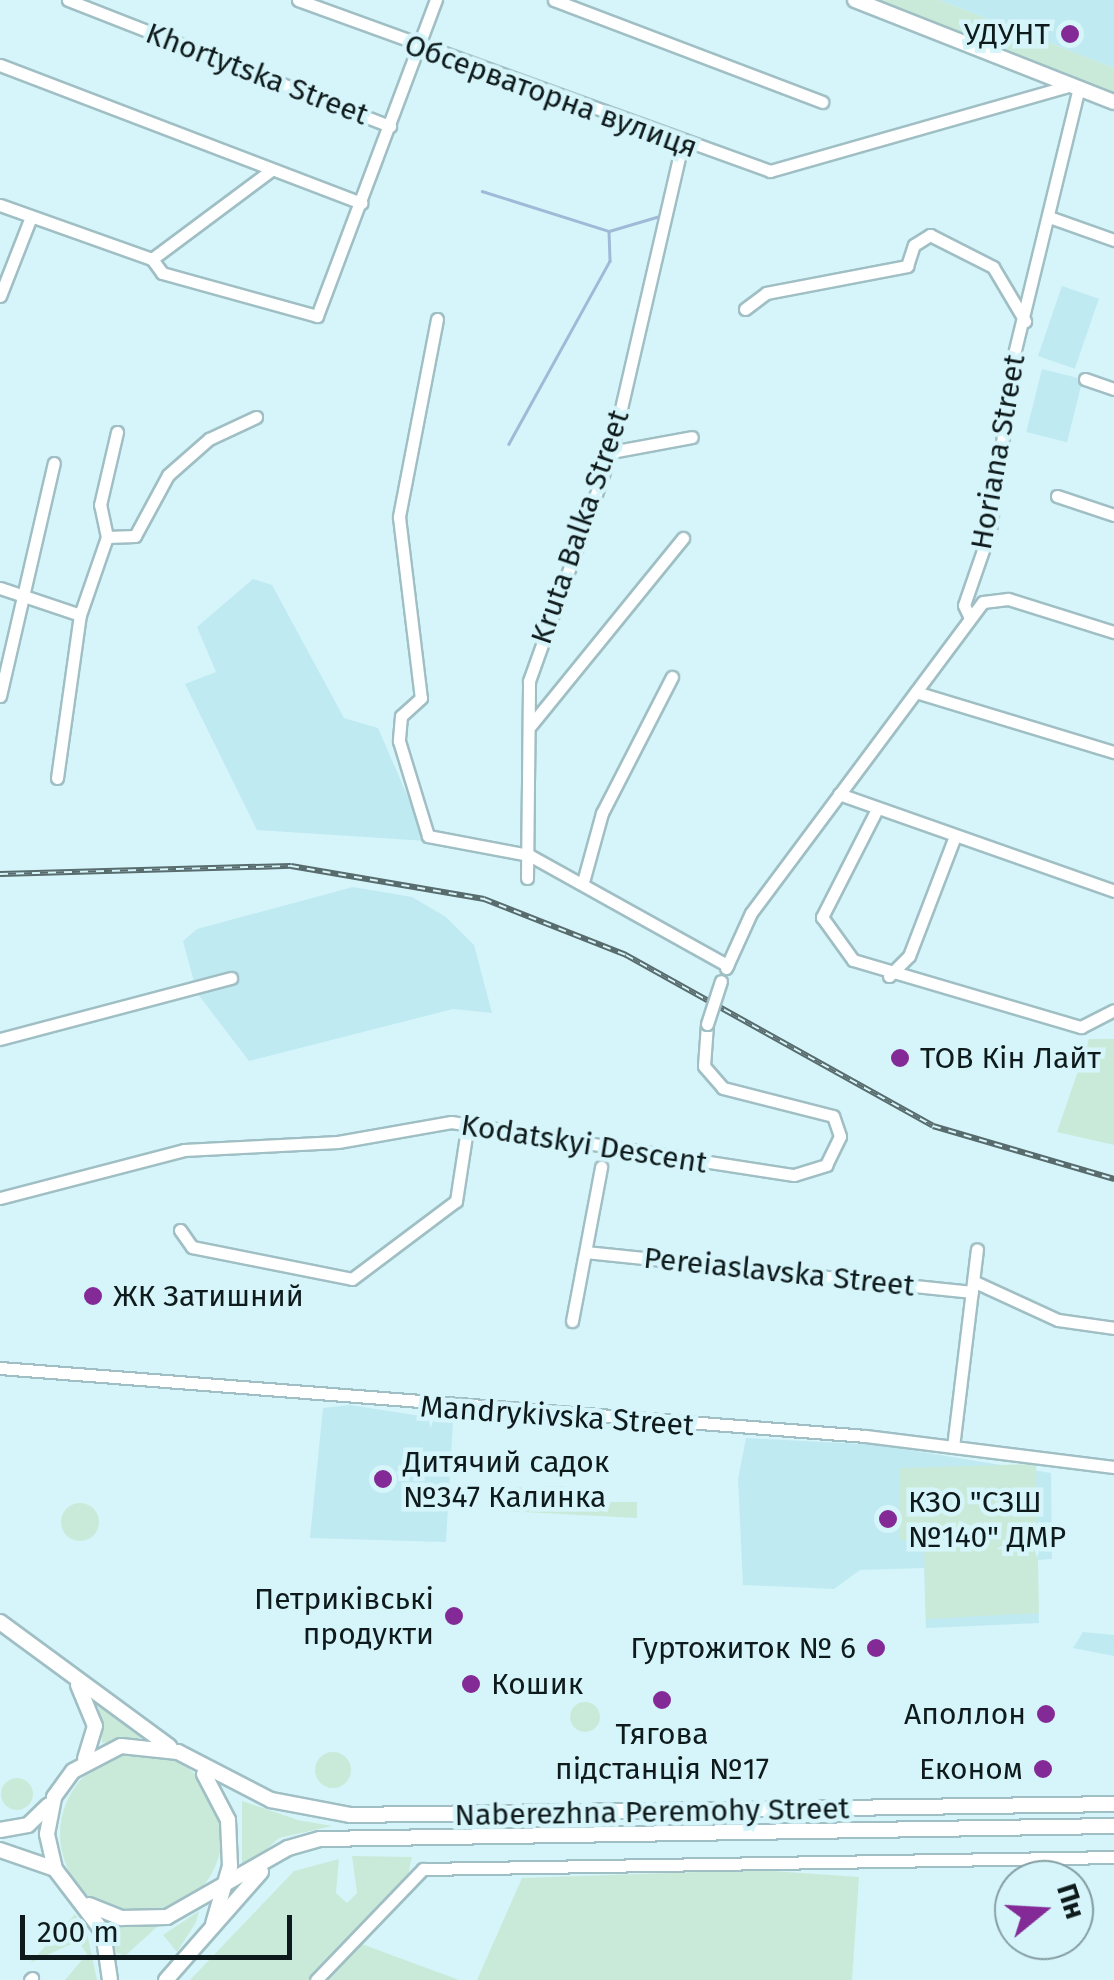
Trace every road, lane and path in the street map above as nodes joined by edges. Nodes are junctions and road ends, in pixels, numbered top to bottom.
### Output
1 (68, 0) edge
2 (298, 0) edge
3 (436, 0) edge
4 (554, 0) edge
5 (855, 0) edge
6 (416, 48) junction
7 (0, 65) edge
8 (1076, 86) junction
9 (822, 102) dead end
10 (1114, 102) edge
11 (390, 126) junction
12 (682, 145) junction
13 (270, 171) junction
14 (362, 203) junction
15 (0, 204) edge
16 (31, 217) junction
17 (1048, 217) junction
18 (1114, 240) edge
19 (152, 258) junction
20 (0, 296) edge
21 (745, 310) dead end
22 (436, 319) dead end
23 (1026, 321) junction
24 (1085, 379) dead end
25 (1114, 389) edge
26 (256, 417) dead end
27 (117, 432) dead end
28 (692, 437) dead end
29 (611, 452) junction
30 (54, 463) dead end
31 (1057, 496) dead end
32 (1114, 515) edge
33 (106, 537) junction
34 (683, 538) dead end
35 (0, 588) edge
36 (23, 596) junction
37 (80, 615) junction
38 (970, 618) junction
39 (1114, 632) edge
40 (672, 677) dead end
41 (916, 692) junction
42 (0, 696) edge
43 (531, 725) junction
44 (1114, 752) edge
45 (57, 778) dead end
46 (838, 794) junction
47 (875, 813) junction
48 (954, 839) junction
49 (529, 856) junction
50 (527, 878) dead end
51 (583, 882) junction
52 (1114, 891) edge
53 (727, 965) junction
54 (889, 976) junction
55 (231, 978) dead end
56 (720, 981) joint
57 (1114, 1010) edge
58 (0, 1039) edge
59 (468, 1122) junction
60 (601, 1167) dead end
61 (0, 1198) edge
62 (180, 1230) dead end
63 (977, 1250) dead end
64 (586, 1252) junction
65 (973, 1287) junction
66 (572, 1321) dead end
67 (1114, 1328) edge
68 (0, 1368) edge
69 (953, 1447) junction
70 (1114, 1467) edge
71 (0, 1622) edge
72 (72, 1676) junction
73 (178, 1752) junction
74 (85, 1759) junction
75 (198, 1766) junction
76 (54, 1797) junction
77 (1114, 1804) edge
78 (980, 1806) junction
79 (1114, 1826) edge
80 (980, 1828) junction
81 (0, 1830) edge
82 (229, 1841) junction
83 (0, 1850) edge
84 (275, 1856) junction
85 (1114, 1857) edge
86 (55, 1869) junction
87 (225, 1886) junction
88 (203, 1899) junction
89 (84, 1902) junction
90 (213, 1924) junction
91 (110, 1980) edge
92 (166, 1980) edge
93 (316, 1980) edge

1 - 11 street, Khortytska Street
2 - 6 street, Обсерваторна вулиця
3 - 6 street
4 - 9 street
5 - 8 main road
6 - 11 street
6 - 12 street, Обсерваторна вулиця
7 - 13 street
8 - 10 main road
8 - 12 street, Обсерваторна вулиця
8 - 17 street, Horiana Street
11 - 14 street
12 - 29 street, Kruta Balka Street
13 - 14 street
13 - 19 street
14 - 19 street
15 - 16 street
16 - 19 street
16 - 20 street
17 - 18 street
17 - 23 street, Horiana Street
21 - 23 street
22 - 49 street
23 - 38 street, Horiana Street
24 - 25 street
26 - 33 street
27 - 33 street
28 - 29 street
29 - 43 street, Kruta Balka Street
30 - 36 street
31 - 32 street
33 - 37 street
34 - 43 street
35 - 36 street
36 - 37 street
36 - 42 street
37 - 45 street
38 - 39 street
38 - 41 street, Horiana Street
40 - 51 street
41 - 44 street
41 - 46 street, Horiana Street
43 - 49 street, Kruta Balka Street
46 - 47 street
46 - 53 street, Horiana Street
47 - 48 street
47 - 54 street
48 - 52 street
48 - 54 street
49 - 50 street, Kruta Balka Street
49 - 51 street
51 - 53 street
53 - 56 street, Horiana Street
54 - 57 street
55 - 58 street
56 - 59 street, Kodatskyi Descent, bridge
59 - 61 street, Kodatskyi Descent
59 - 62 street
60 - 64 street
63 - 65 street
64 - 65 street, Pereiaslavska Street
64 - 66 street
65 - 67 street, Pereiaslavska Street
65 - 69 street
68 - 69 street, Mandrykivska Street
69 - 70 street, Mandrykivska Street
71 - 72 main road
72 - 73 main road
72 - 74 main road
73 - 74 main road, Naberezhna Peremohy Street
73 - 75 main road, Naberezhna Peremohy Street
74 - 76 main road
75 - 78 main road, Naberezhna Peremohy Street
75 - 82 main road, Naberezhna Peremohy Street
76 - 81 main road
76 - 86 main road
77 - 78 main road, Naberezhna Peremohy Street
78 - 80 main road
79 - 80 main road, Naberezhna Peremohy Street
80 - 84 main road, Naberezhna Peremohy Street
82 - 87 main road, Naberezhna Peremohy Street
82 - 88 main road
83 - 86 main road
84 - 87 main road, Naberezhna Peremohy Street
84 - 90 main road, Naberezhna Peremohy Street
85 - 93 street, Naberezhna Peremohy Street
86 - 89 main road
87 - 88 main road, Naberezhna Peremohy Street
87 - 90 main road, Naberezhna Peremohy Street
88 - 89 main road, Naberezhna Peremohy Street
89 - 91 main road
90 - 92 main road, Naberezhna Peremohy Street

